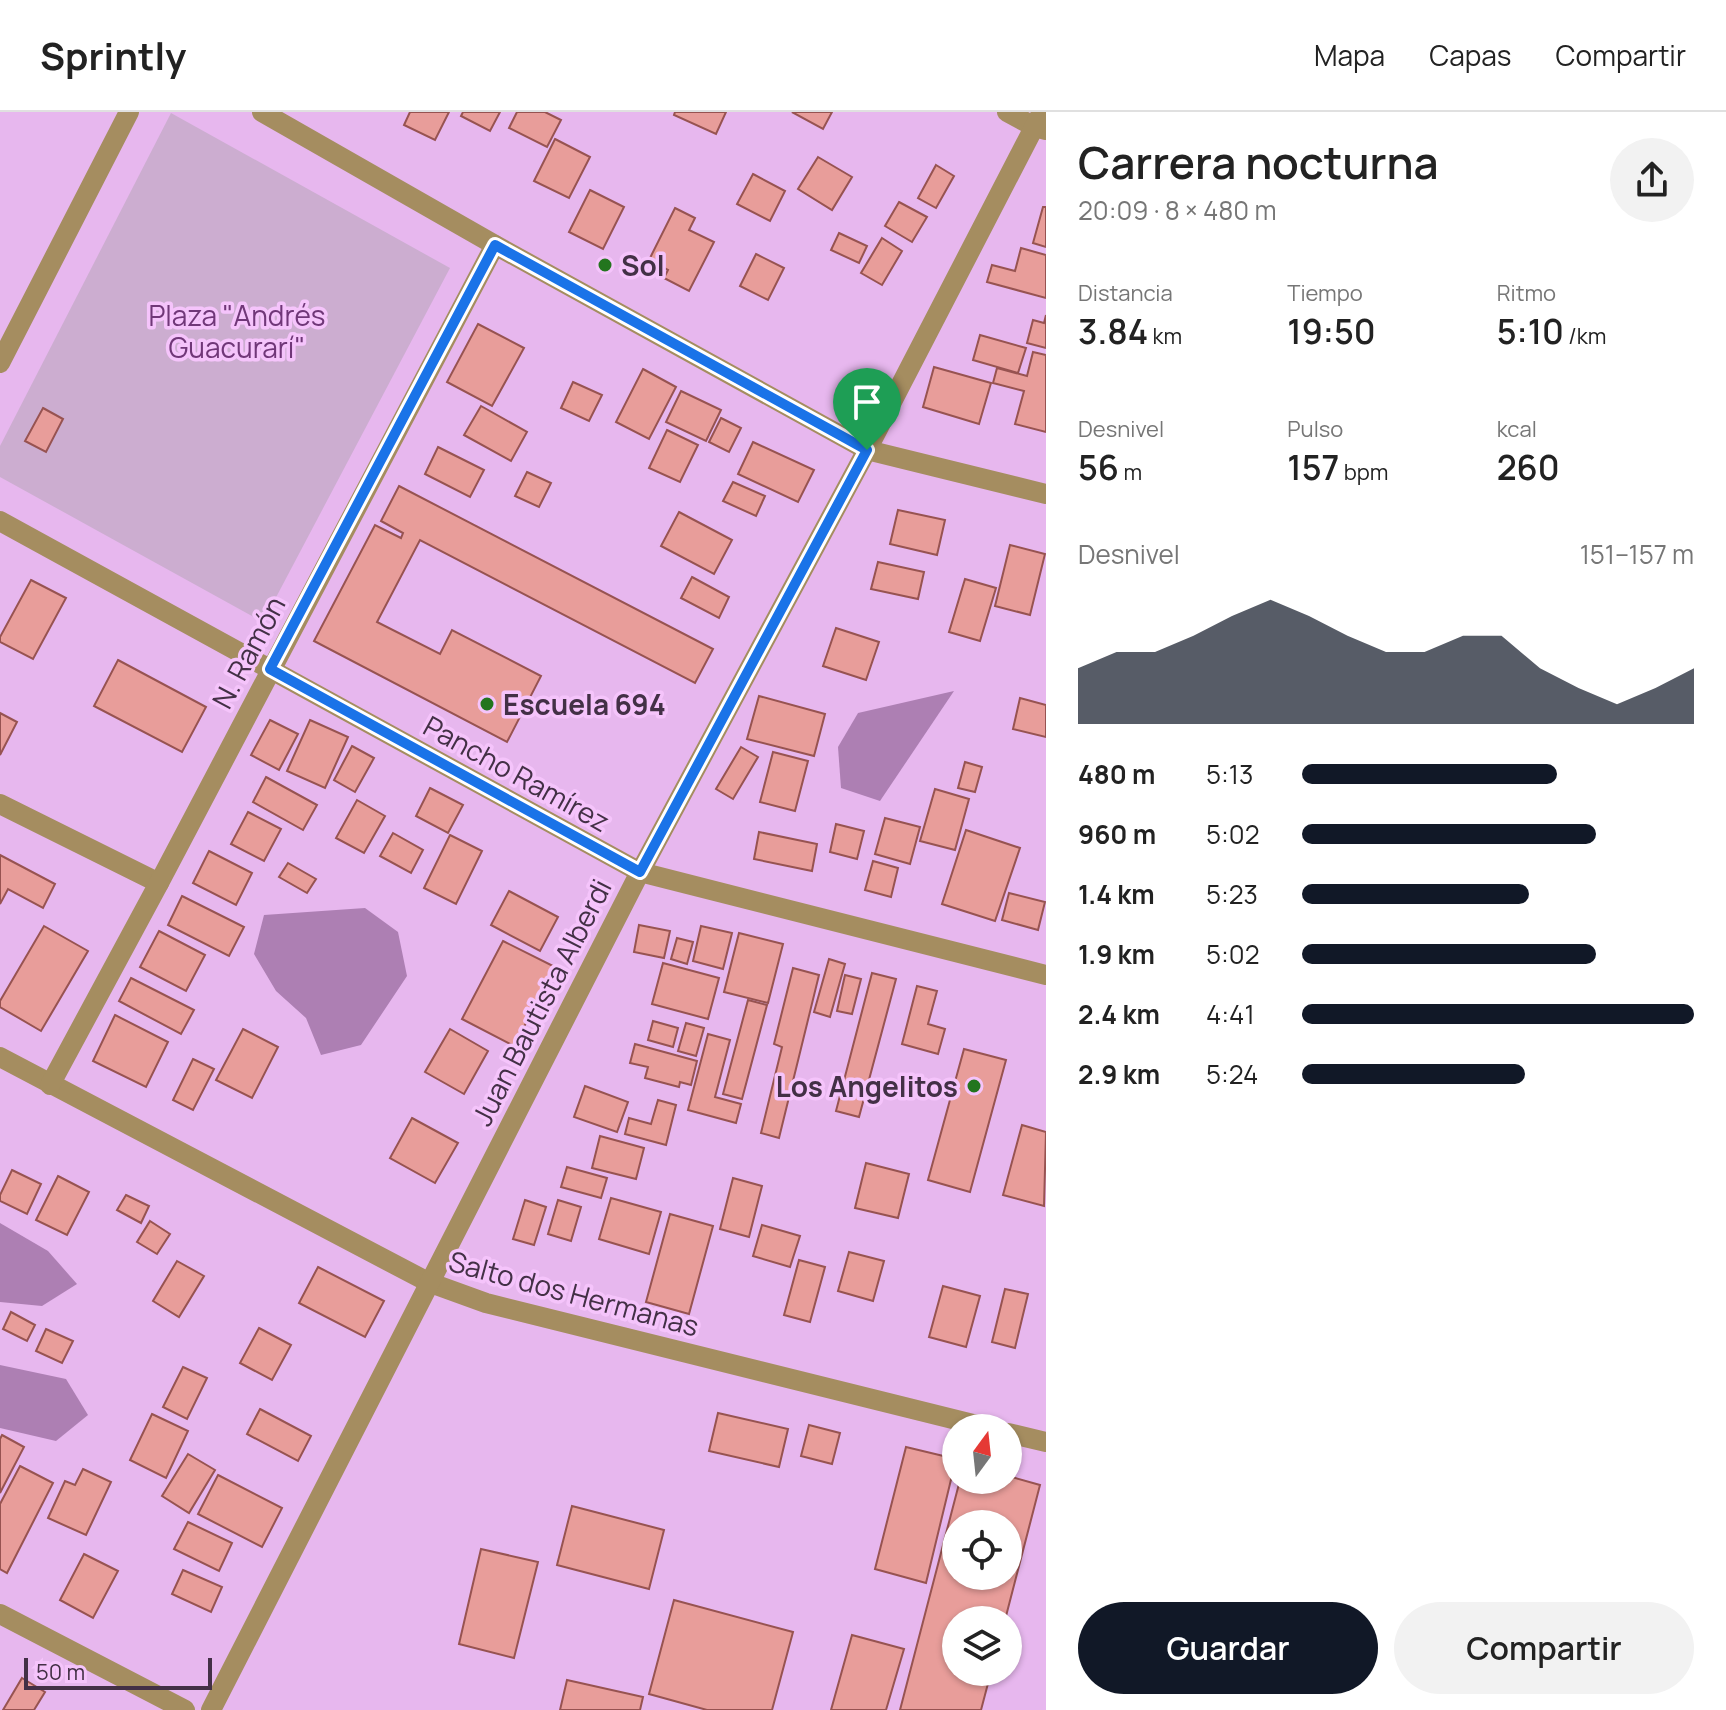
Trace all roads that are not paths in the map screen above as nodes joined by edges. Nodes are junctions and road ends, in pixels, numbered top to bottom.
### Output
1 (129, 112) edge
2 (262, 112) edge
3 (1007, 112) edge
4 (1041, 123) edge
5 (495, 245) junction
6 (0, 363) edge
7 (867, 450) junction
8 (1046, 494) edge
9 (0, 521) edge
10 (270, 669) junction
11 (0, 804) edge
12 (640, 872) junction
13 (159, 883) junction
14 (1046, 975) edge
15 (0, 1057) edge
16 (50, 1085) junction
17 (428, 1282) junction
18 (942, 1416) edge
19 (1022, 1436) edge
20 (1046, 1442) edge
21 (0, 1614) edge
22 (185, 1710) edge
23 (211, 1710) edge

1 - 6 street
2 - 5 street
3 - 4 street
4 - 7 street, Juan Bautista Alberdi
5 - 7 street
5 - 10 street, N. Ramón
7 - 8 street
7 - 12 street, Juan Bautista Alberdi
9 - 10 street, Pancho Ramírez
10 - 12 street, Pancho Ramírez
10 - 13 street, N. Ramón
11 - 13 street
12 - 14 street, Pancho Ramírez
12 - 17 street, Juan Bautista Alberdi
13 - 16 street, N. Ramón
15 - 16 street, Salto dos Hermanas
16 - 17 street, Salto dos Hermanas
17 - 18 street, Salto dos Hermanas
17 - 23 street, Juan Bautista Alberdi
19 - 20 street
21 - 22 street

